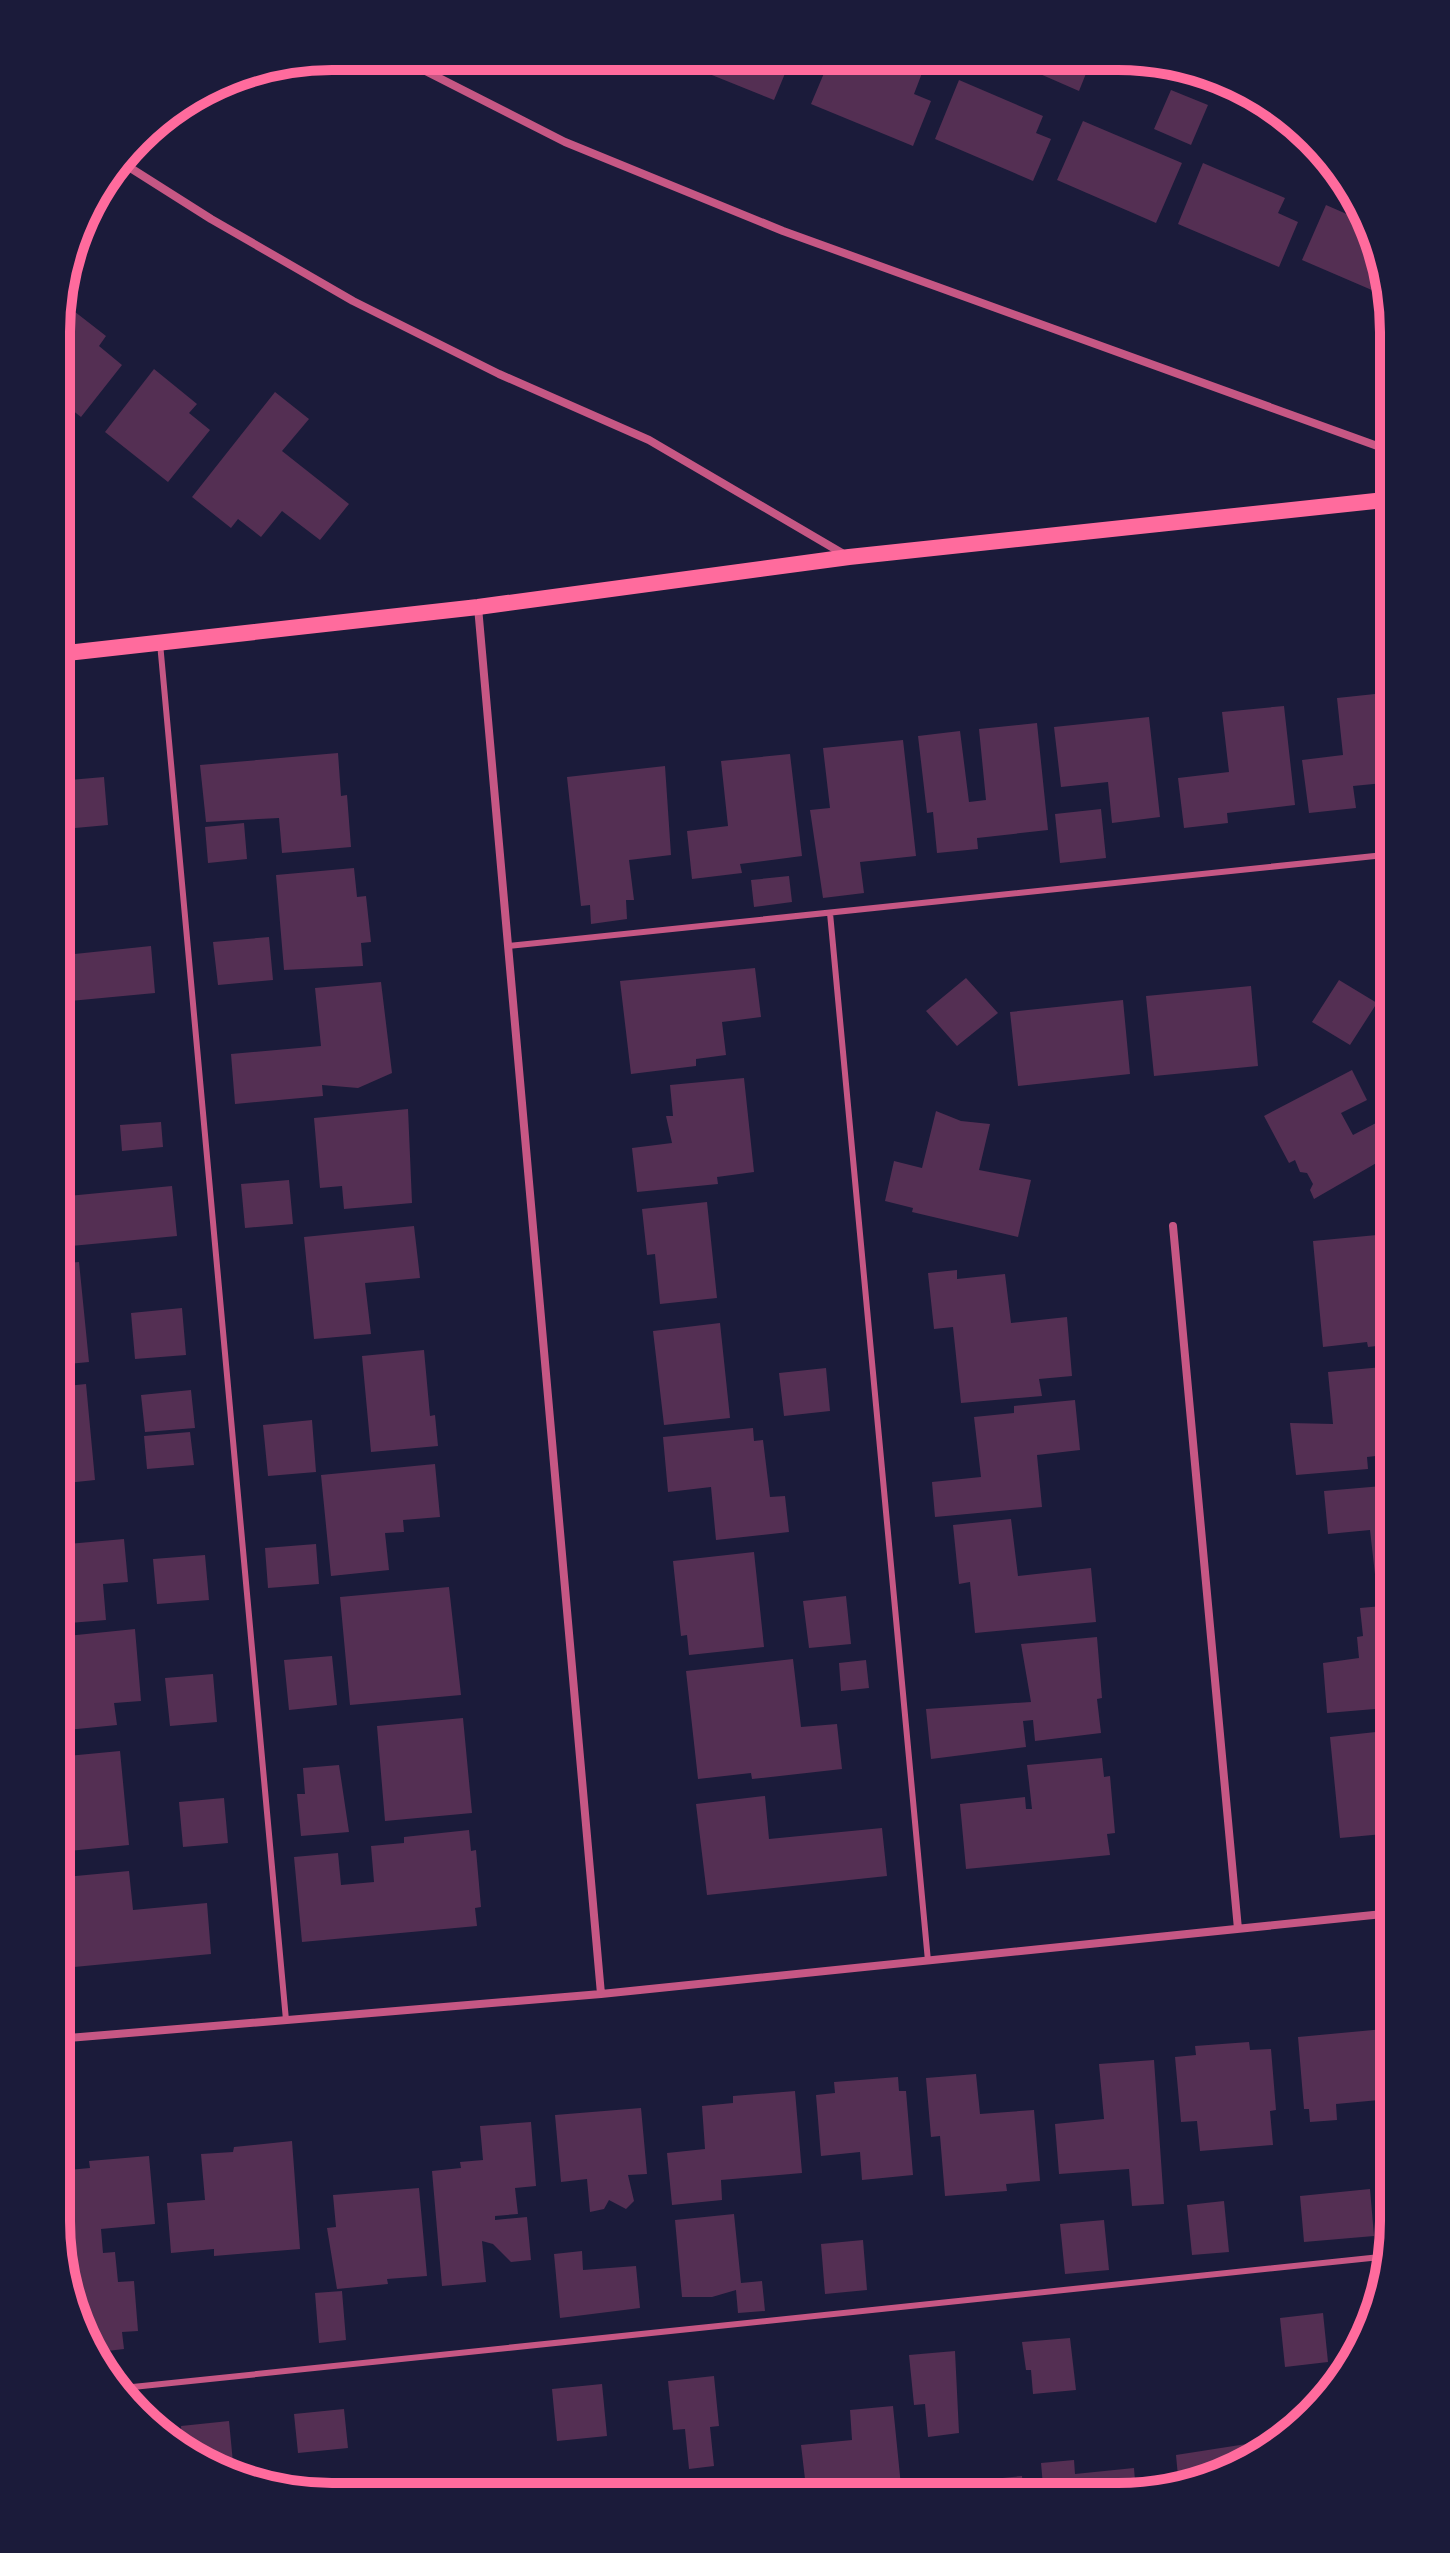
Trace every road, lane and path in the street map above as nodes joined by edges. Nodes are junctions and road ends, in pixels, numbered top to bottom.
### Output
1 (425, 71) edge
2 (129, 167) edge
3 (1380, 447) edge
4 (1380, 500) edge
5 (849, 557) junction
6 (478, 607) junction
7 (160, 643) junction
8 (70, 653) edge
9 (1380, 855) edge
10 (830, 913) junction
11 (508, 946) junction
12 (1173, 1226) dead end
13 (1379, 1914) edge
14 (1238, 1929) junction
15 (928, 1961) junction
16 (601, 1994) junction
17 (286, 2020) junction
18 (70, 2038) edge
19 (1377, 2257) edge
20 (130, 2387) edge

1 - 3 street
2 - 5 street
4 - 5 main road
5 - 6 main road
6 - 7 main road
6 - 11 street
7 - 8 main road
7 - 17 lane
9 - 10 lane
10 - 11 lane
10 - 15 lane
11 - 16 street
12 - 14 street
13 - 14 street
14 - 15 street
15 - 16 street
16 - 17 street
17 - 18 street
19 - 20 lane

